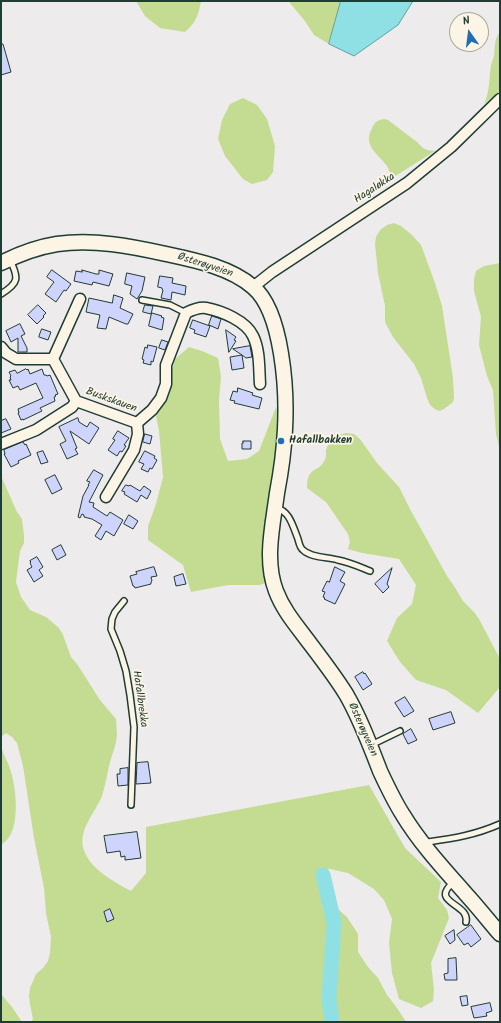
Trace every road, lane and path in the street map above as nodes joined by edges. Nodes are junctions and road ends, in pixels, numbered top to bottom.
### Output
1 (500, 98) edge
2 (5, 261) edge
3 (253, 287) junction
4 (1, 294) edge
5 (80, 299) dead end
6 (142, 300) dead end
7 (186, 313) junction
8 (1, 347) edge
9 (53, 359) junction
10 (260, 384) dead end
11 (76, 401) junction
12 (138, 423) junction
13 (1, 444) edge
14 (106, 497) dead end
15 (275, 507) junction
16 (370, 571) dead end
17 (124, 601) dead end
18 (400, 731) dead end
19 (370, 745) junction
20 (131, 805) dead end
21 (500, 824) edge
22 (423, 844) junction
23 (455, 881) junction
24 (466, 922) dead end
25 (500, 934) edge

1 - 3 street, Hagaløkka
2 - 3 main road, Østerøyveien
2 - 4 lane
3 - 15 main road, Østerøyveien
5 - 9 street
6 - 7 lane
7 - 10 street
7 - 12 street, Buskskauen
8 - 9 street
9 - 11 street, Buskskauen
11 - 12 street, Buskskauen
11 - 13 street, Buskskauen
12 - 14 street, Buskskauen
15 - 16 lane
15 - 19 main road, Østerøyveien
17 - 20 lane, Hafallbrekka
18 - 19 lane
19 - 22 main road, Østerøyveien
21 - 22 lane
22 - 23 main road, Østerøyveien
23 - 24 lane
23 - 25 main road, Østerøyveien

